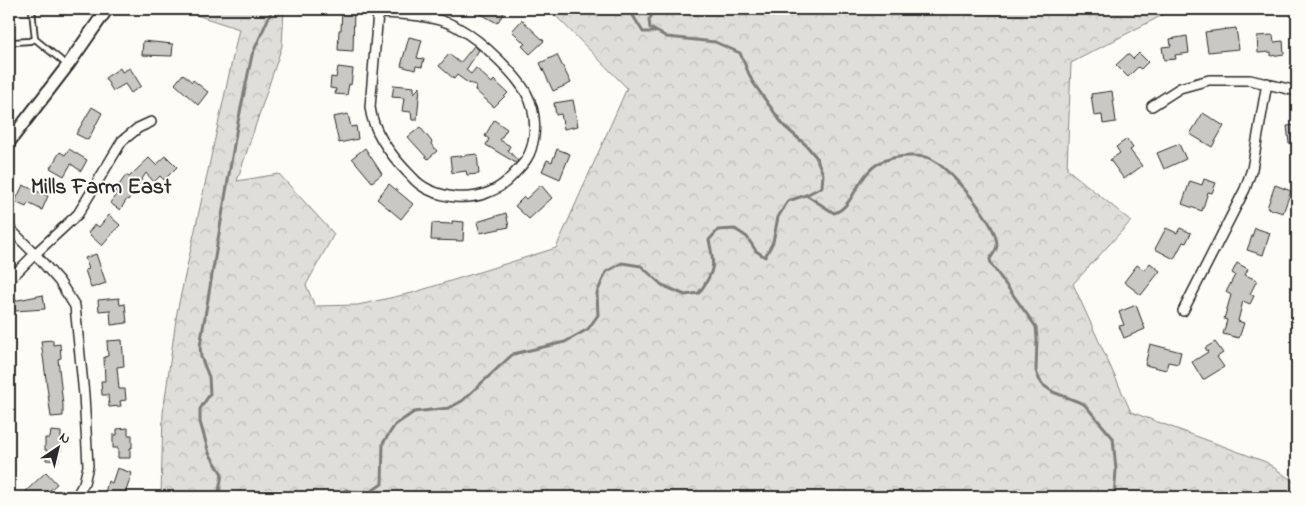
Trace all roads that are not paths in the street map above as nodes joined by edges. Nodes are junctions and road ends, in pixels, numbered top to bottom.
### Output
1 (107, 9) edge
2 (32, 10) edge
3 (378, 11) edge
4 (35, 38) junction
5 (14, 42) dead end
6 (68, 65) junction
7 (1267, 83) junction
8 (1297, 90) edge
9 (1152, 106) dead end
10 (151, 122) dead end
11 (9, 142) edge
12 (9, 228) edge
13 (35, 254) junction
14 (9, 280) edge
15 (1183, 311) dead end
16 (76, 497) edge

1 - 6 street
2 - 4 lane
3 - 3 street
4 - 5 lane
4 - 6 lane
6 - 11 street
7 - 8 street
7 - 9 street
7 - 15 street
10 - 13 street
12 - 13 street
13 - 14 street
13 - 16 street

